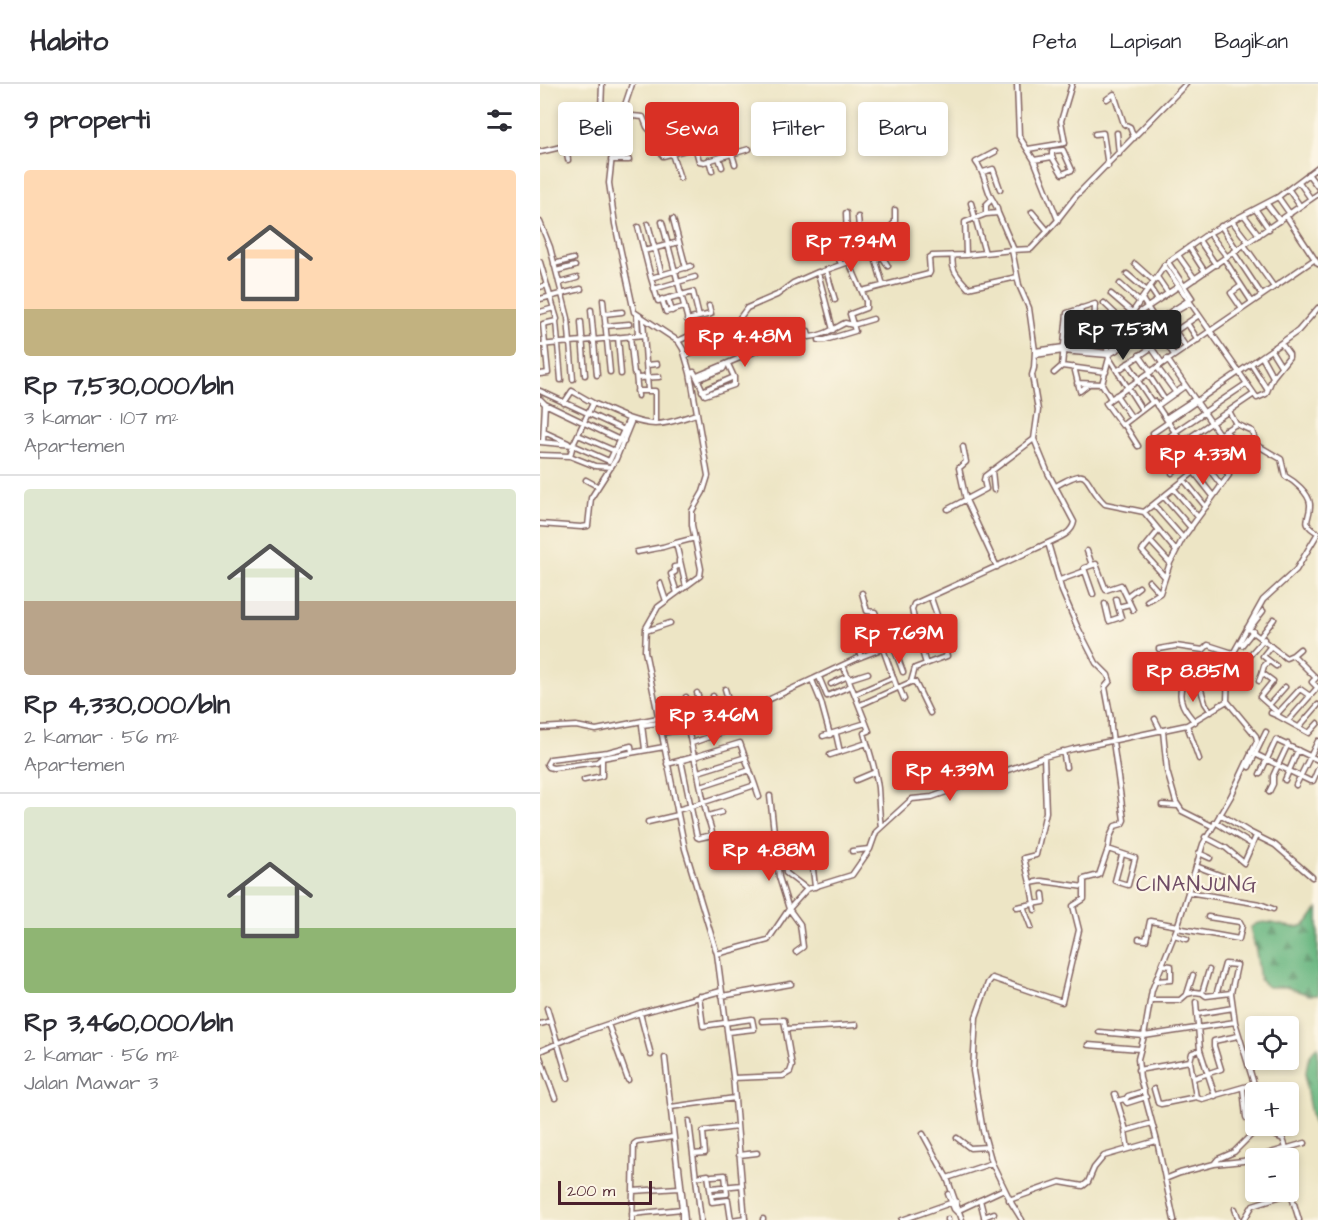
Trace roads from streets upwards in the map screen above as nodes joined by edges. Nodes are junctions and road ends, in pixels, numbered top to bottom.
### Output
1 (602, 84) edge
2 (632, 84) edge
3 (1017, 84) edge
4 (1072, 84) edge
5 (1186, 84) edge
6 (1107, 99) dead end
7 (601, 102) edge
8 (626, 102) edge
9 (1117, 133) dead end
10 (1095, 134) dead end
11 (1134, 139) junction
12 (558, 148) edge
13 (749, 149) dead end
14 (1028, 149) junction
15 (540, 152) edge
16 (739, 152) edge
17 (995, 152) dead end
18 (1119, 155) junction
19 (567, 156) edge
20 (611, 156) edge
21 (673, 156) edge
22 (697, 156) edge
23 (726, 156) edge
24 (733, 156) edge
25 (1052, 157) junction
26 (719, 158) junction
27 (567, 160) dead end
28 (611, 160) junction
29 (629, 160) dead end
30 (709, 160) junction
31 (1034, 160) junction
32 (735, 164) dead end
33 (1108, 166) junction
34 (722, 167) dead end
35 (1318, 167) edge
36 (712, 171) dead end
37 (982, 172) junction
38 (1308, 174) junction
39 (680, 178) dead end
40 (1299, 182) junction
41 (1318, 187) edge
42 (1000, 189) dead end
43 (1288, 190) junction
44 (1318, 195) edge
45 (1278, 197) junction
46 (992, 198) junction
47 (1311, 199) junction
48 (971, 203) dead end
49 (1267, 204) junction
50 (1300, 206) junction
51 (895, 210) dead end
52 (1256, 210) junction
53 (1032, 212) dead end
54 (846, 213) dead end
55 (998, 213) junction
56 (986, 214) junction
57 (1288, 215) junction
58 (1244, 216) junction
59 (858, 217) dead end
60 (976, 218) junction
61 (673, 219) dead end
62 (1058, 220) junction
63 (1232, 221) junction
64 (1280, 221) junction
65 (540, 222) edge
66 (662, 222) dead end
67 (648, 224) dead end
68 (1221, 226) junction
69 (638, 227) dead end
70 (1269, 229) junction
71 (1048, 231) junction
72 (886, 232) junction
73 (1209, 233) junction
74 (1259, 235) junction
75 (860, 237) junction
76 (847, 240) junction
77 (1199, 240) junction
78 (679, 242) junction
79 (667, 244) junction
80 (1246, 244) junction
81 (1189, 247) junction
82 (655, 248) junction
83 (1013, 250) junction
84 (644, 251) junction
85 (998, 251) junction
86 (1235, 251) junction
87 (836, 253) dead end
88 (985, 253) junction
89 (966, 255) junction
90 (1178, 255) junction
91 (882, 256) junction
92 (953, 256) junction
93 (998, 258) dead end
94 (1226, 258) junction
95 (573, 259) dead end
96 (540, 262) edge
97 (849, 262) junction
98 (1316, 262) edge
99 (554, 264) junction
100 (841, 264) junction
101 (1135, 264) dead end
102 (1166, 264) junction
103 (1216, 264) junction
104 (575, 266) dead end
105 (888, 266) dead end
106 (826, 270) junction
107 (556, 271) junction
108 (674, 272) junction
109 (818, 272) junction
110 (1205, 272) junction
111 (542, 274) edge
112 (1127, 274) dead end
113 (662, 275) junction
114 (1017, 277) junction
115 (577, 278) dead end
116 (651, 278) junction
117 (695, 278) dead end
118 (1156, 279) junction
119 (1195, 279) junction
120 (559, 283) junction
121 (678, 283) junction
122 (1120, 284) dead end
123 (547, 285) junction
124 (883, 285) junction
125 (540, 286) edge
126 (1179, 286) junction
127 (1184, 286) junction
128 (1241, 286) junction
129 (1274, 287) junction
130 (581, 289) dead end
131 (654, 289) junction
132 (1148, 289) junction
133 (862, 291) junction
134 (1168, 293) junction
135 (681, 294) junction
136 (1111, 294) dead end
137 (562, 295) junction
138 (1262, 295) junction
139 (551, 297) junction
140 (668, 298) junction
141 (662, 299) junction
142 (540, 300) edge
143 (603, 300) dead end
144 (835, 300) dead end
145 (1141, 300) junction
146 (1158, 300) junction
147 (1189, 302) junction
148 (1252, 302) junction
149 (1104, 303) dead end
150 (709, 306) dead end
151 (684, 307) junction
152 (554, 308) junction
153 (1081, 308) junction
154 (1148, 308) junction
155 (1318, 308) edge
156 (1242, 309) junction
157 (591, 310) dead end
158 (672, 310) junction
159 (1112, 311) junction
160 (540, 312) edge
161 (622, 312) dead end
162 (1132, 312) junction
163 (604, 314) junction
164 (636, 315) junction
165 (1199, 315) junction
166 (699, 318) junction
167 (643, 319) junction
168 (873, 319) dead end
169 (687, 320) junction
170 (556, 321) junction
171 (581, 322) dead end
172 (1126, 322) junction
173 (1187, 323) junction
174 (629, 324) dead end
175 (1156, 324) junction
176 (542, 325) edge
177 (853, 325) junction
178 (605, 326) junction
179 (832, 330) junction
180 (807, 331) dead end
181 (1175, 331) junction
182 (1211, 331) junction
183 (1065, 332) junction
184 (1078, 332) junction
185 (1094, 334) junction
186 (641, 335) junction
187 (630, 336) junction
188 (1108, 336) junction
189 (618, 337) junction
190 (606, 338) junction
191 (1163, 338) junction
192 (594, 339) junction
193 (784, 339) dead end
194 (582, 340) junction
195 (819, 340) dead end
196 (1198, 340) junction
197 (678, 341) junction
198 (569, 342) junction
199 (558, 343) junction
200 (1281, 343) junction
201 (1123, 344) junction
202 (543, 345) edge
203 (1151, 347) junction
204 (1186, 347) junction
205 (1064, 349) junction
206 (1271, 350) junction
207 (1035, 353) junction
208 (1108, 355) junction
209 (1139, 355) junction
210 (1174, 355) junction
211 (685, 357) junction
212 (1262, 357) junction
213 (1167, 359) junction
214 (547, 360) junction
215 (540, 361) edge
216 (1128, 363) junction
217 (1162, 363) junction
218 (657, 364) dead end
219 (1251, 364) junction
220 (646, 365) junction
221 (727, 365) junction
222 (1062, 366) junction
223 (1281, 366) junction
224 (1074, 367) junction
225 (1157, 367) junction
226 (1117, 370) junction
227 (610, 372) dead end
228 (1106, 372) junction
229 (1239, 372) junction
230 (690, 373) junction
231 (1054, 373) dead end
232 (1149, 373) junction
233 (540, 374) edge
234 (621, 374) dead end
235 (585, 375) dead end
236 (597, 375) dead end
237 (636, 375) junction
238 (659, 377) dead end
239 (734, 377) junction
240 (1273, 377) junction
241 (648, 378) junction
242 (698, 378) junction
243 (573, 379) dead end
244 (561, 380) dead end
245 (1138, 380) junction
246 (1077, 383) junction
247 (1089, 384) junction
248 (1102, 384) junction
249 (1246, 384) junction
250 (1185, 386) junction
251 (1127, 388) junction
252 (648, 390) junction
253 (1267, 390) junction
254 (540, 391) edge
255 (702, 391) junction
256 (1176, 393) junction
257 (1254, 394) junction
258 (1116, 395) junction
259 (540, 399) edge
260 (1111, 399) junction
261 (1165, 400) junction
262 (1195, 400) junction
263 (1152, 402) junction
264 (564, 403) junction
265 (593, 403) junction
266 (545, 404) junction
267 (1157, 406) junction
268 (1142, 410) junction
269 (1229, 411) junction
270 (1204, 412) junction
271 (587, 413) junction
272 (696, 414) junction
273 (1132, 418) junction
274 (630, 419) junction
275 (1167, 420) junction
276 (655, 421) dead end
277 (1124, 423) junction
278 (1211, 423) junction
279 (583, 424) junction
280 (1236, 424) junction
281 (624, 430) junction
282 (1225, 430) junction
283 (544, 432) junction
284 (1175, 432) junction
285 (1153, 433) dead end
286 (1219, 434) junction
287 (578, 435) junction
288 (1214, 437) junction
289 (1034, 439) junction
290 (622, 441) junction
291 (1234, 441) dead end
292 (541, 442) edge
293 (1182, 442) junction
294 (571, 444) junction
295 (1204, 444) junction
296 (1138, 446) dead end
297 (963, 447) dead end
298 (1155, 449) dead end
299 (1225, 450) dead end
300 (615, 451) junction
301 (1212, 453) junction
302 (540, 455) edge
303 (1190, 455) junction
304 (570, 456) junction
305 (1202, 460) junction
306 (609, 461) junction
307 (1196, 464) junction
308 (609, 467) junction
309 (992, 470) junction
310 (1194, 472) junction
311 (1172, 473) dead end
312 (586, 480) dead end
313 (1184, 480) junction
314 (1221, 485) junction
315 (597, 486) junction
316 (1056, 486) junction
317 (1174, 489) junction
318 (994, 490) dead end
319 (1214, 496) junction
320 (1164, 497) junction
321 (966, 500) junction
322 (1154, 505) junction
323 (1206, 507) junction
324 (948, 509) dead end
325 (1144, 512) junction
326 (1198, 517) junction
327 (540, 524) edge
328 (1191, 528) junction
329 (1159, 530) junction
330 (1318, 533) edge
331 (695, 538) junction
332 (1183, 538) junction
333 (1150, 541) junction
334 (676, 543) junction
335 (1048, 543) junction
336 (1313, 543) junction
337 (1318, 547) edge
338 (1176, 550) junction
339 (1087, 551) dead end
340 (637, 552) dead end
341 (680, 559) junction
342 (1170, 563) junction
343 (1092, 565) junction
344 (997, 567) junction
345 (1085, 571) junction
346 (1165, 576) junction
347 (1060, 580) junction
348 (1149, 580) dead end
349 (660, 583) dead end
350 (686, 587) junction
351 (1139, 587) dead end
352 (862, 592) dead end
353 (677, 593) junction
354 (1160, 593) junction
355 (1093, 594) dead end
356 (1127, 596) junction
357 (931, 598) junction
358 (1116, 599) dead end
359 (666, 602) junction
360 (1147, 602) dead end
361 (1105, 604) dead end
362 (1130, 604) junction
363 (1118, 607) junction
364 (1133, 610) dead end
365 (1263, 611) dead end
366 (1274, 619) dead end
367 (670, 623) dead end
368 (851, 629) dead end
369 (1250, 629) junction
370 (645, 631) junction
371 (917, 635) junction
372 (1262, 638) junction
373 (893, 645) junction
374 (1242, 645) dead end
375 (1272, 646) junction
376 (885, 648) junction
377 (1158, 649) dead end
378 (1300, 649) dead end
379 (1233, 653) junction
380 (1293, 655) junction
381 (1249, 656) dead end
382 (861, 657) junction
383 (1269, 661) junction
384 (926, 664) junction
385 (843, 665) junction
386 (1276, 666) dead end
387 (903, 672) dead end
388 (868, 673) dead end
389 (1263, 673) junction
390 (819, 677) junction
391 (1317, 677) edge
392 (849, 678) junction
393 (892, 678) junction
394 (812, 680) junction
395 (1259, 681) dead end
396 (911, 682) junction
397 (831, 684) dead end
398 (851, 686) junction
399 (1285, 687) dead end
400 (898, 688) junction
401 (1318, 688) edge
402 (725, 689) dead end
403 (697, 693) dead end
404 (855, 694) junction
405 (713, 696) dead end
406 (1310, 696) junction
407 (686, 697) dead end
408 (904, 699) dead end
409 (1227, 701) junction
410 (860, 705) junction
411 (1269, 705) junction
412 (1318, 705) edge
413 (732, 712) junction
414 (1211, 712) junction
415 (930, 713) dead end
416 (1272, 713) dead end
417 (1278, 714) junction
418 (719, 717) junction
419 (1155, 719) dead end
420 (659, 721) junction
421 (706, 721) junction
422 (1288, 721) junction
423 (1195, 722) junction
424 (866, 723) junction
425 (1318, 723) edge
426 (696, 725) junction
427 (1187, 725) junction
428 (1299, 727) junction
429 (540, 728) edge
430 (688, 729) junction
431 (729, 730) dead end
432 (1162, 731) junction
433 (1266, 732) dead end
434 (661, 733) junction
435 (836, 734) junction
436 (830, 735) junction
437 (824, 736) dead end
438 (1113, 739) junction
439 (1318, 741) edge
440 (692, 743) junction
441 (867, 743) junction
442 (1288, 744) junction
443 (663, 747) junction
444 (645, 749) junction
445 (1298, 750) junction
446 (1064, 751) junction
447 (632, 752) junction
448 (840, 752) junction
449 (1253, 753) junction
450 (596, 754) junction
451 (830, 755) dead end
452 (1310, 756) junction
453 (694, 757) junction
454 (746, 757) junction
455 (1044, 757) junction
456 (602, 758) junction
457 (1198, 759) dead end
458 (1318, 759) edge
459 (681, 760) junction
460 (1267, 760) junction
461 (667, 764) junction
462 (1278, 765) junction
463 (1066, 767) dead end
464 (1249, 767) dead end
465 (1318, 769) edge
466 (750, 770) junction
467 (1289, 771) junction
468 (698, 772) junction
469 (875, 772) junction
470 (1260, 774) dead end
471 (1300, 776) junction
472 (584, 780) dead end
473 (856, 780) dead end
474 (1284, 780) dead end
475 (755, 785) junction
476 (1296, 785) dead end
477 (701, 786) junction
478 (1269, 792) dead end
479 (770, 796) dead end
480 (759, 797) dead end
481 (704, 802) junction
482 (690, 806) junction
483 (1162, 806) dead end
484 (1178, 806) junction
485 (677, 812) junction
486 (722, 812) dead end
487 (1220, 814) junction
488 (708, 816) junction
489 (648, 822) dead end
490 (1214, 824) junction
491 (881, 827) junction
492 (1256, 836) junction
493 (1205, 837) junction
494 (1251, 844) dead end
495 (769, 847) dead end
496 (776, 848) junction
497 (784, 849) junction
498 (870, 849) junction
499 (1108, 849) junction
500 (852, 851) dead end
501 (1199, 853) junction
502 (1122, 855) junction
503 (1210, 858) dead end
504 (1196, 866) junction
505 (1222, 876) dead end
506 (1312, 878) dead end
507 (1030, 883) junction
508 (815, 887) junction
509 (1084, 887) junction
510 (807, 889) junction
511 (1188, 891) junction
512 (1043, 894) dead end
513 (1033, 903) junction
514 (1023, 906) junction
515 (1017, 907) dead end
516 (789, 909) junction
517 (1273, 909) dead end
518 (1035, 910) dead end
519 (1208, 917) dead end
520 (1031, 927) dead end
521 (1177, 927) junction
522 (1174, 935) junction
523 (1139, 939) dead end
524 (1187, 939) dead end
525 (796, 952) dead end
526 (717, 954) junction
527 (1163, 965) junction
528 (1209, 970) dead end
529 (1193, 975) dead end
530 (1156, 981) junction
531 (791, 984) dead end
532 (722, 993) junction
533 (1202, 993) junction
534 (1231, 993) junction
535 (1186, 994) junction
536 (1216, 995) junction
537 (699, 996) junction
538 (1151, 1000) junction
539 (1196, 1002) dead end
540 (547, 1008) dead end
541 (1233, 1008) junction
542 (640, 1013) junction
543 (1197, 1014) junction
544 (551, 1021) junction
545 (726, 1021) junction
546 (762, 1021) dead end
547 (1235, 1022) junction
548 (540, 1024) edge
549 (608, 1024) junction
550 (856, 1025) dead end
551 (1199, 1028) junction
552 (786, 1029) junction
553 (728, 1032) junction
554 (1099, 1032) dead end
555 (1144, 1036) junction
556 (1238, 1036) junction
557 (557, 1044) junction
558 (1088, 1045) dead end
559 (1140, 1049) junction
560 (1200, 1050) junction
561 (540, 1051) edge
562 (651, 1055) dead end
563 (540, 1057) edge
564 (665, 1058) dead end
565 (1190, 1061) junction
566 (1138, 1070) junction
567 (1208, 1074) junction
568 (568, 1077) dead end
569 (733, 1078) junction
570 (1194, 1078) junction
571 (628, 1080) dead end
572 (1253, 1082) edge
573 (1243, 1088) joint
574 (1154, 1089) dead end
575 (1144, 1091) junction
576 (1115, 1094) dead end
577 (1215, 1096) junction
578 (1146, 1097) junction
579 (1196, 1097) junction
580 (555, 1098) dead end
581 (735, 1098) junction
582 (1125, 1100) junction
583 (1117, 1101) junction
584 (671, 1107) junction
585 (1245, 1107) edge
586 (689, 1121) dead end
587 (1152, 1123) junction
588 (737, 1127) junction
589 (1126, 1130) junction
590 (923, 1134) dead end
591 (1250, 1136) edge
592 (1281, 1136) edge
593 (673, 1137) junction
594 (957, 1138) dead end
595 (1156, 1141) junction
596 (1305, 1143) dead end
597 (676, 1145) dead end
598 (987, 1147) junction
599 (1286, 1148) joint
600 (1128, 1149) junction
601 (757, 1153) dead end
602 (693, 1154) junction
603 (739, 1155) junction
604 (1245, 1160) edge
605 (992, 1163) junction
606 (1214, 1164) junction
607 (712, 1176) dead end
608 (696, 1177) junction
609 (947, 1178) junction
610 (1165, 1179) junction
611 (742, 1185) junction
612 (726, 1186) junction
613 (679, 1188) junction
614 (712, 1188) dead end
615 (1004, 1189) junction
616 (633, 1191) junction
617 (948, 1194) dead end
618 (714, 1195) dead end
619 (980, 1200) junction
620 (1010, 1200) junction
621 (954, 1202) junction
622 (1262, 1202) edge
623 (1294, 1202) edge
624 (682, 1209) junction
625 (1235, 1209) dead end
626 (960, 1213) junction
627 (994, 1213) dead end
628 (632, 1214) junction
629 (985, 1218) edge
630 (745, 1219) edge
631 (632, 1220) edge
632 (684, 1220) edge
633 (701, 1220) edge
634 (731, 1220) edge
635 (902, 1220) edge
636 (962, 1220) edge
637 (1022, 1220) edge
638 (1174, 1220) edge
639 (1239, 1220) edge
640 (1244, 1220) edge
641 (1299, 1220) edge

1 - 7 street
2 - 8 street
3 - 14 street
4 - 14 street
5 - 11 street
6 - 11 street
9 - 18 street
10 - 33 street
11 - 18 street
12 - 15 street
13 - 16 street
14 - 31 street
17 - 37 street
18 - 33 street
19 - 27 street
20 - 28 street
21 - 39 street
22 - 30 street
23 - 26 street
24 - 32 street
25 - 25 street
25 - 31 street
26 - 30 street
26 - 34 street
28 - 29 street
28 - 164 street
30 - 36 street
31 - 62 street
33 - 62 street
35 - 38 street
37 - 42 street
37 - 46 street
38 - 40 street
38 - 41 street
40 - 43 street
40 - 47 street
43 - 45 street
43 - 50 street
44 - 47 street
45 - 49 street
45 - 57 street
46 - 55 street
46 - 56 street
47 - 50 street
48 - 60 street
49 - 52 street
49 - 64 street
50 - 57 street
51 - 72 street
52 - 58 street
52 - 70 street
53 - 71 street
54 - 76 street
55 - 56 street
55 - 83 street
56 - 60 street
57 - 64 street
57 - 98 street
58 - 63 street
58 - 74 street
59 - 75 street
60 - 88 street
60 - 89 street
61 - 78 street
62 - 71 street
63 - 68 street
63 - 80 street
64 - 70 street
65 - 99 street
66 - 79 street
67 - 82 street
68 - 73 street
68 - 86 street
69 - 84 street
70 - 74 street
71 - 83 street
72 - 75 street
72 - 91 street
73 - 77 street
73 - 94 street
74 - 80 street
75 - 76 street
76 - 97 street
77 - 81 street
77 - 103 street
78 - 79 street
78 - 108 street
79 - 82 street
79 - 108 street
80 - 86 street
80 - 129 street
81 - 90 street
81 - 110 street
82 - 84 street
82 - 113 street
83 - 85 street
83 - 114 street
84 - 116 street
85 - 88 street
85 - 93 street
86 - 94 street
86 - 138 street
87 - 100 street
88 - 89 street
89 - 92 street
90 - 102 street
90 - 119 street
91 - 105 street
91 - 124 street
92 - 114 street
92 - 124 street
94 - 103 street
94 - 128 street
95 - 99 street
96 - 111 street
97 - 100 street
97 - 133 street
98 - 129 street
99 - 107 street
100 - 106 street
101 - 118 street
102 - 118 street
102 - 126 street
102 - 127 street
103 - 110 street
104 - 107 street
106 - 109 street
106 - 144 street
107 - 120 street
108 - 113 street
108 - 121 street
109 - 179 street
109 - 211 street
110 - 119 street
111 - 123 street
112 - 132 street
113 - 116 street
114 - 207 street
115 - 120 street
116 - 131 street
117 - 121 street
118 - 132 street
118 - 134 street
119 - 127 street
120 - 137 street
121 - 131 street
121 - 135 street
122 - 145 street
123 - 125 street
123 - 139 street
124 - 133 street
126 - 134 street
126 - 147 street
127 - 147 street
128 - 148 street
128 - 156 street
129 - 138 street
130 - 137 street
131 - 141 street
132 - 145 street
132 - 146 street
133 - 177 street
134 - 146 street
135 - 140 street
135 - 151 street
135 - 166 street
136 - 162 street
137 - 139 street
137 - 198 street
138 - 148 street
139 - 142 street
139 - 152 street
140 - 141 street
140 - 158 street
141 - 158 street
143 - 163 street
145 - 154 street
145 - 162 street
146 - 154 street
147 - 165 street
147 - 175 street
148 - 156 street
149 - 159 street
150 - 166 street
151 - 158 street
151 - 169 street
152 - 160 street
152 - 170 street
153 - 183 street
153 - 184 street
153 - 185 street
154 - 172 street
154 - 175 street
155 - 200 street
156 - 182 street
157 - 192 street
159 - 172 street
159 - 188 street
161 - 163 street
162 - 172 street
163 - 178 street
164 - 167 street
164 - 186 street
165 - 173 street
165 - 182 street
166 - 169 street
167 - 186 street
167 - 197 street
168 - 177 street
169 - 197 street
170 - 176 street
170 - 199 street
171 - 194 street
172 - 201 street
173 - 181 street
173 - 196 street
174 - 178 street
175 - 191 street
175 - 201 street
175 - 208 street
176 - 202 street
177 - 179 street
177 - 195 street
178 - 190 street
179 - 180 street
181 - 191 street
181 - 204 street
182 - 196 street
182 - 229 street
183 - 184 street
183 - 205 street
184 - 185 street
185 - 188 street
186 - 187 street
186 - 220 street
187 - 189 street
187 - 237 street
188 - 208 street
189 - 190 street
189 - 234 street
190 - 192 street
190 - 227 street
191 - 203 street
191 - 210 street
192 - 194 street
192 - 236 street
193 - 221 street
194 - 198 street
194 - 235 street
196 - 204 street
197 - 211 street
198 - 199 street
198 - 243 street
199 - 202 street
199 - 244 street
200 - 206 street
200 - 223 street
201 - 208 street
202 - 214 street
203 - 209 street
203 - 217 street
204 - 210 street
205 - 207 street
205 - 208 street
205 - 222 street
206 - 212 street
206 - 223 street
207 - 289 street
208 - 226 street
208 - 228 street
209 - 216 street
209 - 232 street
210 - 213 street
211 - 230 street
212 - 219 street
212 - 240 street
213 - 217 street
213 - 250 street
214 - 215 street
214 - 233 street
216 - 226 street
216 - 245 street
217 - 225 street
218 - 220 street
219 - 229 street
219 - 253 street
220 - 241 street
221 - 239 street
221 - 242 street
222 - 224 street
222 - 231 street
223 - 240 street
224 - 228 street
224 - 246 street
225 - 232 street
225 - 256 street
226 - 251 street
228 - 248 street
229 - 249 street
229 - 262 street
230 - 242 street
230 - 272 street
232 - 245 street
232 - 261 street
237 - 241 street
237 - 252 street
238 - 241 street
239 - 255 street
239 - 255 street
240 - 253 street
241 - 252 street
242 - 255 street
245 - 251 street
245 - 263 street
246 - 247 street
246 - 247 street
247 - 248 street
248 - 260 street
249 - 257 street
249 - 270 street
250 - 256 street
250 - 262 street
251 - 258 street
251 - 268 street
252 - 276 street
253 - 257 street
254 - 264 street
256 - 261 street
257 - 269 street
258 - 260 street
258 - 273 street
259 - 266 street
260 - 277 street
261 - 267 street
262 - 270 street
262 - 275 street
263 - 267 street
263 - 268 street
264 - 265 street
264 - 271 street
265 - 271 street
265 - 274 street
266 - 279 street
266 - 283 street
267 - 275 street
268 - 273 street
269 - 278 street
269 - 280 street
270 - 278 street
270 - 284 street
271 - 279 street
271 - 281 street
272 - 274 street
272 - 331 street
273 - 277 street
274 - 281 street
274 - 290 street
275 - 284 street
275 - 285 street
277 - 296 street
278 - 286 street
278 - 293 street
279 - 287 street
279 - 290 street
280 - 282 street
280 - 330 street
281 - 290 street
282 - 286 street
282 - 291 street
283 - 292 street
283 - 294 street
284 - 293 street
284 - 298 street
286 - 288 street
287 - 294 street
287 - 300 street
288 - 295 street
288 - 299 street
289 - 309 street
289 - 316 street
290 - 300 street
290 - 308 street
292 - 294 street
293 - 303 street
294 - 304 street
294 - 306 street
295 - 301 street
295 - 303 street
297 - 321 street
300 - 306 street
301 - 305 street
301 - 314 street
302 - 304 street
303 - 307 street
303 - 311 street
304 - 308 street
305 - 307 street
305 - 314 street
306 - 308 street
307 - 310 street
308 - 315 street
309 - 318 street
309 - 321 street
310 - 313 street
310 - 319 street
312 - 315 street
313 - 317 street
313 - 323 street
314 - 319 street
315 - 327 street
316 - 325 street
316 - 335 street
317 - 320 street
317 - 326 street
319 - 323 street
320 - 322 street
320 - 328 street
321 - 324 street
321 - 344 street
322 - 325 street
322 - 332 street
323 - 326 street
325 - 329 street
326 - 328 street
328 - 332 street
329 - 333 street
329 - 338 street
330 - 336 street
331 - 334 street
331 - 350 street
332 - 338 street
333 - 342 street
333 - 346 street
334 - 340 street
334 - 341 street
335 - 344 street
335 - 347 street
336 - 337 street
336 - 369 street
338 - 342 street
339 - 343 street
341 - 350 street
341 - 353 street
342 - 346 street
343 - 345 street
343 - 356 street
344 - 357 street
345 - 347 street
345 - 355 street
346 - 354 street
347 - 438 street
348 - 354 street
349 - 359 street
350 - 353 street
351 - 356 street
352 - 376 street
353 - 359 street
354 - 360 street
356 - 362 street
357 - 371 street
357 - 384 street
358 - 363 street
359 - 370 street
361 - 363 street
362 - 363 street
362 - 364 street
365 - 369 street
366 - 372 street
367 - 370 street
368 - 382 street
369 - 372 street
369 - 374 street
369 - 379 street
370 - 420 street
371 - 373 street
371 - 384 street
372 - 375 street
372 - 381 street
373 - 376 street
373 - 387 street
375 - 380 street
375 - 383 street
376 - 382 street
376 - 393 street
377 - 379 street
378 - 380 street
379 - 409 street
380 - 391 street
382 - 385 street
383 - 386 street
383 - 389 street
384 - 396 street
385 - 390 street
385 - 392 street
388 - 392 street
389 - 395 street
389 - 411 street
390 - 394 street
390 - 398 street
391 - 401 street
392 - 397 street
392 - 398 street
393 - 400 street
393 - 404 street
394 - 413 street
394 - 436 street
396 - 400 street
396 - 415 street
398 - 404 street
399 - 411 street
400 - 408 street
400 - 410 street
401 - 406 street
402 - 413 street
403 - 421 street
404 - 410 street
405 - 418 street
406 - 417 street
406 - 422 street
407 - 426 street
409 - 414 street
409 - 449 street
410 - 424 street
411 - 417 street
412 - 428 street
413 - 418 street
414 - 423 street
414 - 423 street
416 - 417 street
417 - 422 street
418 - 421 street
419 - 432 street
420 - 429 street
420 - 434 street
420 - 444 street
421 - 426 street
422 - 428 street
423 - 427 street
424 - 435 street
424 - 441 street
425 - 428 street
426 - 430 street
427 - 432 street
427 - 457 street
430 - 434 street
430 - 440 street
431 - 440 street
432 - 438 street
432 - 484 street
433 - 449 street
434 - 443 street
435 - 436 street
435 - 448 street
436 - 437 street
438 - 446 street
438 - 499 street
439 - 452 street
440 - 453 street
441 - 448 street
441 - 469 street
442 - 445 street
442 - 460 street
442 - 462 street
443 - 444 street
443 - 461 street
444 - 447 street
445 - 452 street
445 - 467 street
446 - 455 street
446 - 463 street
447 - 450 street
447 - 456 street
448 - 451 street
449 - 460 street
449 - 464 street
449 - 487 street
450 - 456 street
450 - 456 street
452 - 458 street
452 - 471 street
453 - 454 street
453 - 459 street
453 - 468 street
454 - 466 street
454 - 468 street
455 - 491 street
455 - 507 street
456 - 472 street
459 - 461 street
459 - 482 street
460 - 462 street
460 - 470 street
461 - 485 street
462 - 467 street
462 - 478 street
465 - 471 street
466 - 475 street
466 - 477 street
467 - 471 street
467 - 474 street
468 - 477 street
469 - 473 street
469 - 491 street
471 - 476 street
475 - 480 street
475 - 481 street
477 - 481 street
479 - 496 street
481 - 482 street
481 - 488 street
482 - 485 street
482 - 488 street
483 - 484 street
484 - 490 street
485 - 489 street
485 - 526 street
486 - 488 street
487 - 490 street
487 - 492 street
490 - 493 street
490 - 494 street
491 - 498 street
492 - 493 street
492 - 506 street
493 - 501 street
495 - 496 street
496 - 497 street
496 - 516 street
497 - 508 street
497 - 510 street
498 - 500 street
498 - 508 street
499 - 502 street
499 - 509 street
501 - 503 street
501 - 504 street
502 - 502 street
504 - 505 street
504 - 511 street
507 - 509 street
507 - 513 street
508 - 510 street
509 - 598 street
510 - 516 street
511 - 517 street
511 - 521 street
512 - 513 street
513 - 514 street
513 - 518 street
514 - 515 street
514 - 520 street
516 - 525 street
516 - 526 street
519 - 521 street
521 - 522 street
521 - 523 street
522 - 524 street
522 - 527 street
526 - 532 street
527 - 530 street
527 - 530 street
528 - 533 street
529 - 535 street
530 - 538 street
531 - 532 street
532 - 537 street
532 - 545 street
533 - 535 street
533 - 536 street
534 - 536 street
534 - 536 street
534 - 541 street
535 - 538 street
537 - 542 street
537 - 545 street
538 - 555 street
539 - 543 street
540 - 544 street
541 - 543 street
541 - 547 street
542 - 549 street
542 - 562 street
543 - 551 street
544 - 548 street
544 - 557 street
545 - 553 street
545 - 553 street
546 - 552 street
547 - 551 street
547 - 556 street
549 - 557 street
549 - 571 street
550 - 552 street
551 - 555 street
551 - 560 street
552 - 569 street
553 - 569 street
554 - 555 street
555 - 559 street
556 - 567 street
556 - 572 street
557 - 561 street
557 - 568 street
558 - 559 street
559 - 566 street
560 - 565 street
560 - 567 street
563 - 580 street
564 - 584 street
565 - 566 street
565 - 570 street
566 - 575 street
567 - 570 street
567 - 577 street
569 - 581 street
570 - 579 street
573 - 577 street
573 - 585 street
574 - 579 street
575 - 578 street
575 - 582 street
576 - 583 street
577 - 579 street
578 - 582 street
578 - 587 street
581 - 584 street
581 - 588 street
582 - 583 street
583 - 589 street
584 - 593 street
586 - 602 street
587 - 589 street
587 - 595 street
588 - 602 street
588 - 603 street
589 - 600 street
590 - 609 street
591 - 606 street
592 - 599 street
593 - 613 street
593 - 616 street
594 - 598 street
595 - 600 street
595 - 610 street
596 - 599 street
597 - 632 street
598 - 605 street
600 - 620 street
601 - 603 street
602 - 608 street
603 - 611 street
604 - 606 street
605 - 609 street
605 - 615 street
606 - 610 street
607 - 612 street
608 - 633 street
608 - 634 street
609 - 621 street
610 - 638 street
611 - 612 street
611 - 630 street
612 - 614 street
612 - 618 street
613 - 616 street
613 - 624 street
615 - 619 street
615 - 620 street
616 - 628 street
617 - 621 street
619 - 626 street
619 - 629 street
620 - 637 street
621 - 626 street
621 - 635 street
622 - 640 street
623 - 641 street
624 - 628 street
624 - 632 street
625 - 639 street
626 - 636 street
627 - 629 street
628 - 631 street
630 - 634 street

